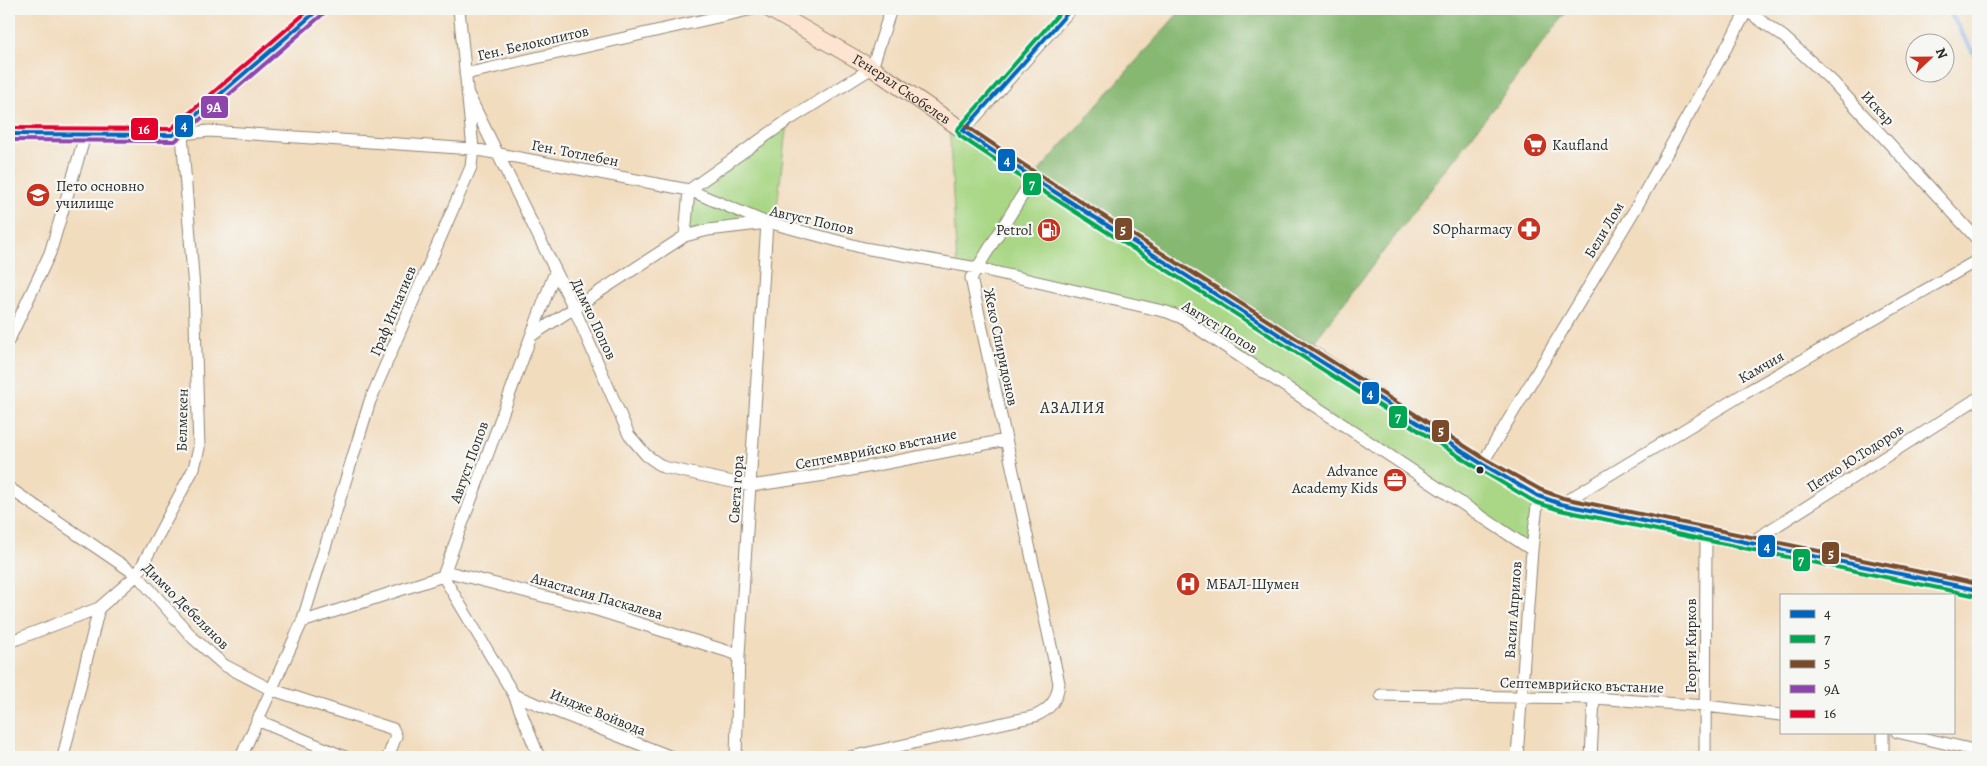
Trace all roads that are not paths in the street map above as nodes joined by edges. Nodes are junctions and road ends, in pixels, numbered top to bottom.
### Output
1 (319, 9) edge
2 (459, 9) edge
3 (753, 9) edge
4 (769, 9) edge
5 (891, 9) edge
6 (1071, 9) edge
7 (1746, 10) edge
8 (872, 68) junction
9 (465, 74) junction
10 (468, 94) junction
11 (963, 131) junction
12 (9, 134) edge
13 (178, 134) junction
14 (85, 136) junction
15 (473, 149) junction
16 (497, 153) junction
17 (1034, 178) junction
18 (689, 190) junction
19 (767, 223) junction
20 (685, 236) junction
21 (1978, 240) edge
22 (1978, 260) edge
23 (977, 268) junction
24 (555, 272) junction
25 (574, 308) junction
26 (531, 336) junction
27 (9, 340) edge
28 (1978, 398) edge
29 (1006, 440) junction
30 (1482, 464) junction
31 (751, 486) junction
32 (9, 488) edge
33 (1538, 496) junction
34 (1561, 504) junction
35 (1706, 535) junction
36 (1748, 544) junction
37 (1532, 550) junction
38 (444, 573) junction
39 (137, 575) junction
40 (1978, 590) edge
41 (99, 608) junction
42 (302, 622) junction
43 (9, 642) edge
44 (739, 655) junction
45 (270, 689) junction
46 (514, 695) junction
47 (1381, 695) dead end
48 (1522, 696) junction
49 (1594, 698) junction
50 (1706, 706) junction
51 (1780, 715) edge
52 (257, 720) junction
53 (1883, 734) edge
54 (1906, 734) edge
55 (1978, 750) edge
56 (63, 757) edge
57 (240, 757) edge
58 (345, 757) edge
59 (388, 757) edge
60 (539, 757) edge
61 (672, 757) edge
62 (736, 757) edge
63 (850, 757) edge
64 (1517, 757) edge
65 (1591, 757) edge
66 (1705, 757) edge
67 (1883, 757) edge

1 - 13 street
2 - 9 street, Граф Игнатиев
3 - 9 street, Ген. Белокопитов
4 - 8 street, Генерал Скобелев
5 - 8 street
6 - 11 street
7 - 21 street, Искър
7 - 30 street, Бели Лом
8 - 11 street, Генерал Скобелев
8 - 18 street
9 - 10 street, Граф Игнатиев
10 - 15 street, Граф Игнатиев
10 - 16 street, Димчо Попов
11 - 17 street, Генерал Скобелев
12 - 14 street
13 - 14 street
13 - 15 street, Ген. Тотлебен
13 - 39 street, Белмекен
14 - 27 street
15 - 16 street, Ген. Тотлебен
15 - 42 street, Граф Игнатиев
16 - 18 street, Ген. Тотлебен
16 - 24 street, Димчо Попов
17 - 23 street, Жеко Спиридонов
17 - 30 street, Генерал Скобелев
18 - 19 street, Ген. Тотлебен
18 - 20 street
19 - 20 street, Август Попов
19 - 23 street, Август Попов
19 - 31 street, Света гора
20 - 25 street, Август Попов
22 - 34 street, Камчия
23 - 29 street, Жеко Спиридонов
23 - 37 street, Август Попов
24 - 25 street, Димчо Попов
24 - 26 street
25 - 26 street, Август Попов
25 - 31 street, Димчо Попов
26 - 38 street, Август Попов
28 - 36 street, Петко Ю.Тодоров
29 - 31 street, Септемврийско въстание
29 - 63 street, Жеко Спиридонов
30 - 33 street, Генерал Скобелев
31 - 44 street, Света гора
32 - 39 street, Димчо Дебелянов
33 - 34 street, Генерал Скобелев
33 - 37 street, Васил Априлов
34 - 35 street, Генерал Скобелев
35 - 36 street, Генерал Скобелев
35 - 50 street, Георги Кирков
36 - 40 street, Генерал Скобелев
37 - 48 street, Васил Априлов
38 - 42 street
38 - 44 street, Анастасия Паскалева
38 - 46 street
39 - 41 street, Белмекен
39 - 45 street, Димчо Дебелянов
41 - 43 street, Белмекен
41 - 56 street
42 - 45 street
44 - 62 street, Света гора
45 - 52 street
45 - 59 street, Димчо Дебелянов
46 - 60 street
46 - 61 street, Индже Войвода
47 - 48 street, Септемврийско въстание
48 - 49 street, Септемврийско въстание
48 - 64 street, Васил Априлов
49 - 50 street, Септемврийско въстание
49 - 65 street
50 - 51 street, Септемврийско въстание
50 - 66 street, Георги Кирков
52 - 57 street
52 - 58 street
53 - 67 street
54 - 55 street

